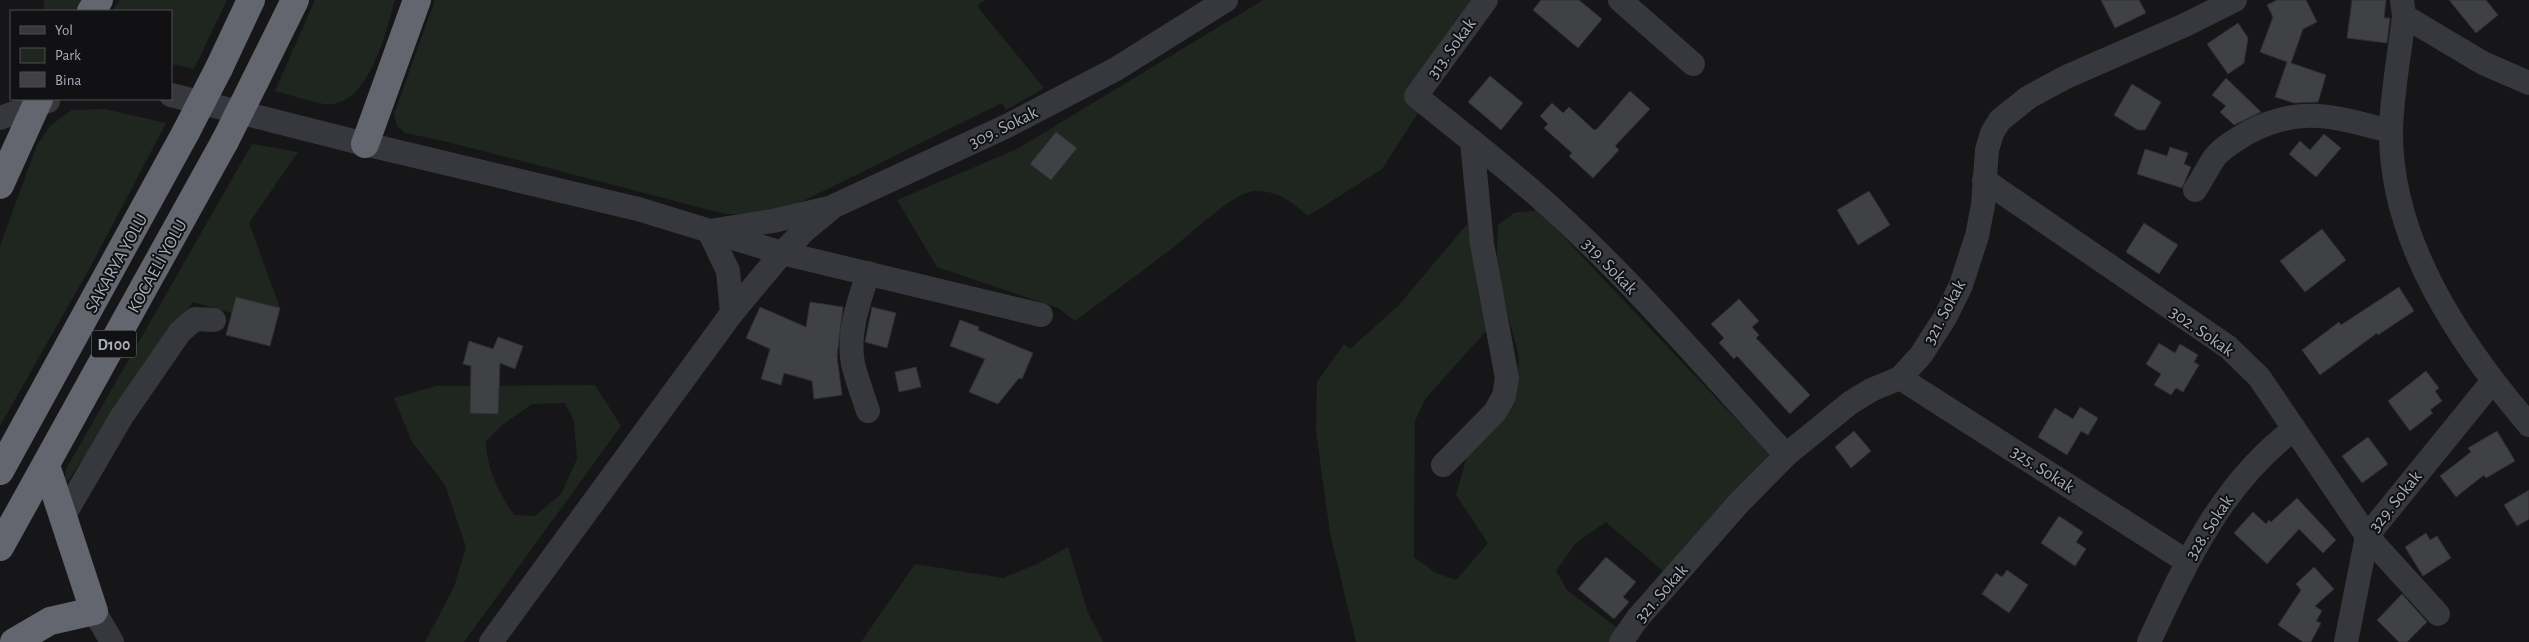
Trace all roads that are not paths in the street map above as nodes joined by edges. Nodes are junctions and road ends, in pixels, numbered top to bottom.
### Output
1 (251, 0) edge
2 (296, 0) edge
3 (417, 0) edge
4 (1226, 0) edge
5 (1486, 0) edge
6 (1620, 0) edge
7 (2235, 0) edge
8 (2403, 8) edge
9 (1693, 64) dead end
10 (2529, 83) edge
11 (172, 95) edge
12 (1416, 96) joint
13 (42, 101) edge
14 (0, 118) edge
15 (2391, 131) junction
16 (1472, 141) junction
17 (365, 144) junction
18 (1984, 180) junction
19 (0, 185) edge
20 (2195, 190) dead end
21 (834, 206) junction
22 (709, 231) junction
23 (782, 253) junction
24 (868, 273) junction
25 (732, 313) junction
26 (1041, 314) dead end
27 (214, 320) dead end
28 (1900, 378) junction
29 (2492, 382) junction
30 (868, 412) dead end
31 (2529, 425) edge
32 (2294, 430) junction
33 (1786, 455) junction
34 (46, 465) junction
35 (1443, 465) dead end
36 (0, 471) edge
37 (63, 517) junction
38 (2367, 536) junction
39 (0, 547) edge
40 (2186, 561) junction
41 (94, 611) junction
42 (2438, 614) dead end
43 (14, 642) edge
44 (112, 642) edge
45 (491, 642) edge
46 (1621, 642) edge
47 (2149, 642) edge
48 (2346, 642) edge

1 - 36 highway, SAKARYA YOLU / D100, bridge
2 - 34 highway, KOCAELİ YOLU / D100, bridge
3 - 17 highway
4 - 21 street, 309. Sokak
5 - 12 street, 313. Sokak
6 - 9 street
7 - 18 street, 321. Sokak
8 - 10 street
8 - 15 street
11 - 17 street
12 - 16 street, 319. Sokak
13 - 14 street
13 - 19 highway
15 - 20 street
15 - 29 street
16 - 33 street, 319. Sokak
16 - 35 street
17 - 22 street
18 - 28 street, 321. Sokak
18 - 32 street, 302. Sokak
21 - 22 street
21 - 23 street, 309. Sokak
22 - 23 street
22 - 25 street
23 - 24 street
23 - 25 street, 309. Sokak
24 - 26 street
24 - 30 street
25 - 45 street, 309. Sokak
27 - 37 street
28 - 33 street, 321. Sokak
28 - 40 street, 325. Sokak
29 - 31 street
29 - 38 street, 329. Sokak
32 - 38 street, 302. Sokak
32 - 40 street, 328. Sokak
33 - 46 street, 321. Sokak
34 - 37 highway
34 - 39 highway, KOCAELİ YOLU / D100
37 - 41 highway
38 - 42 street, 302. Sokak
38 - 48 street, 329. Sokak
40 - 47 street, 328. Sokak
41 - 43 highway
41 - 44 street

